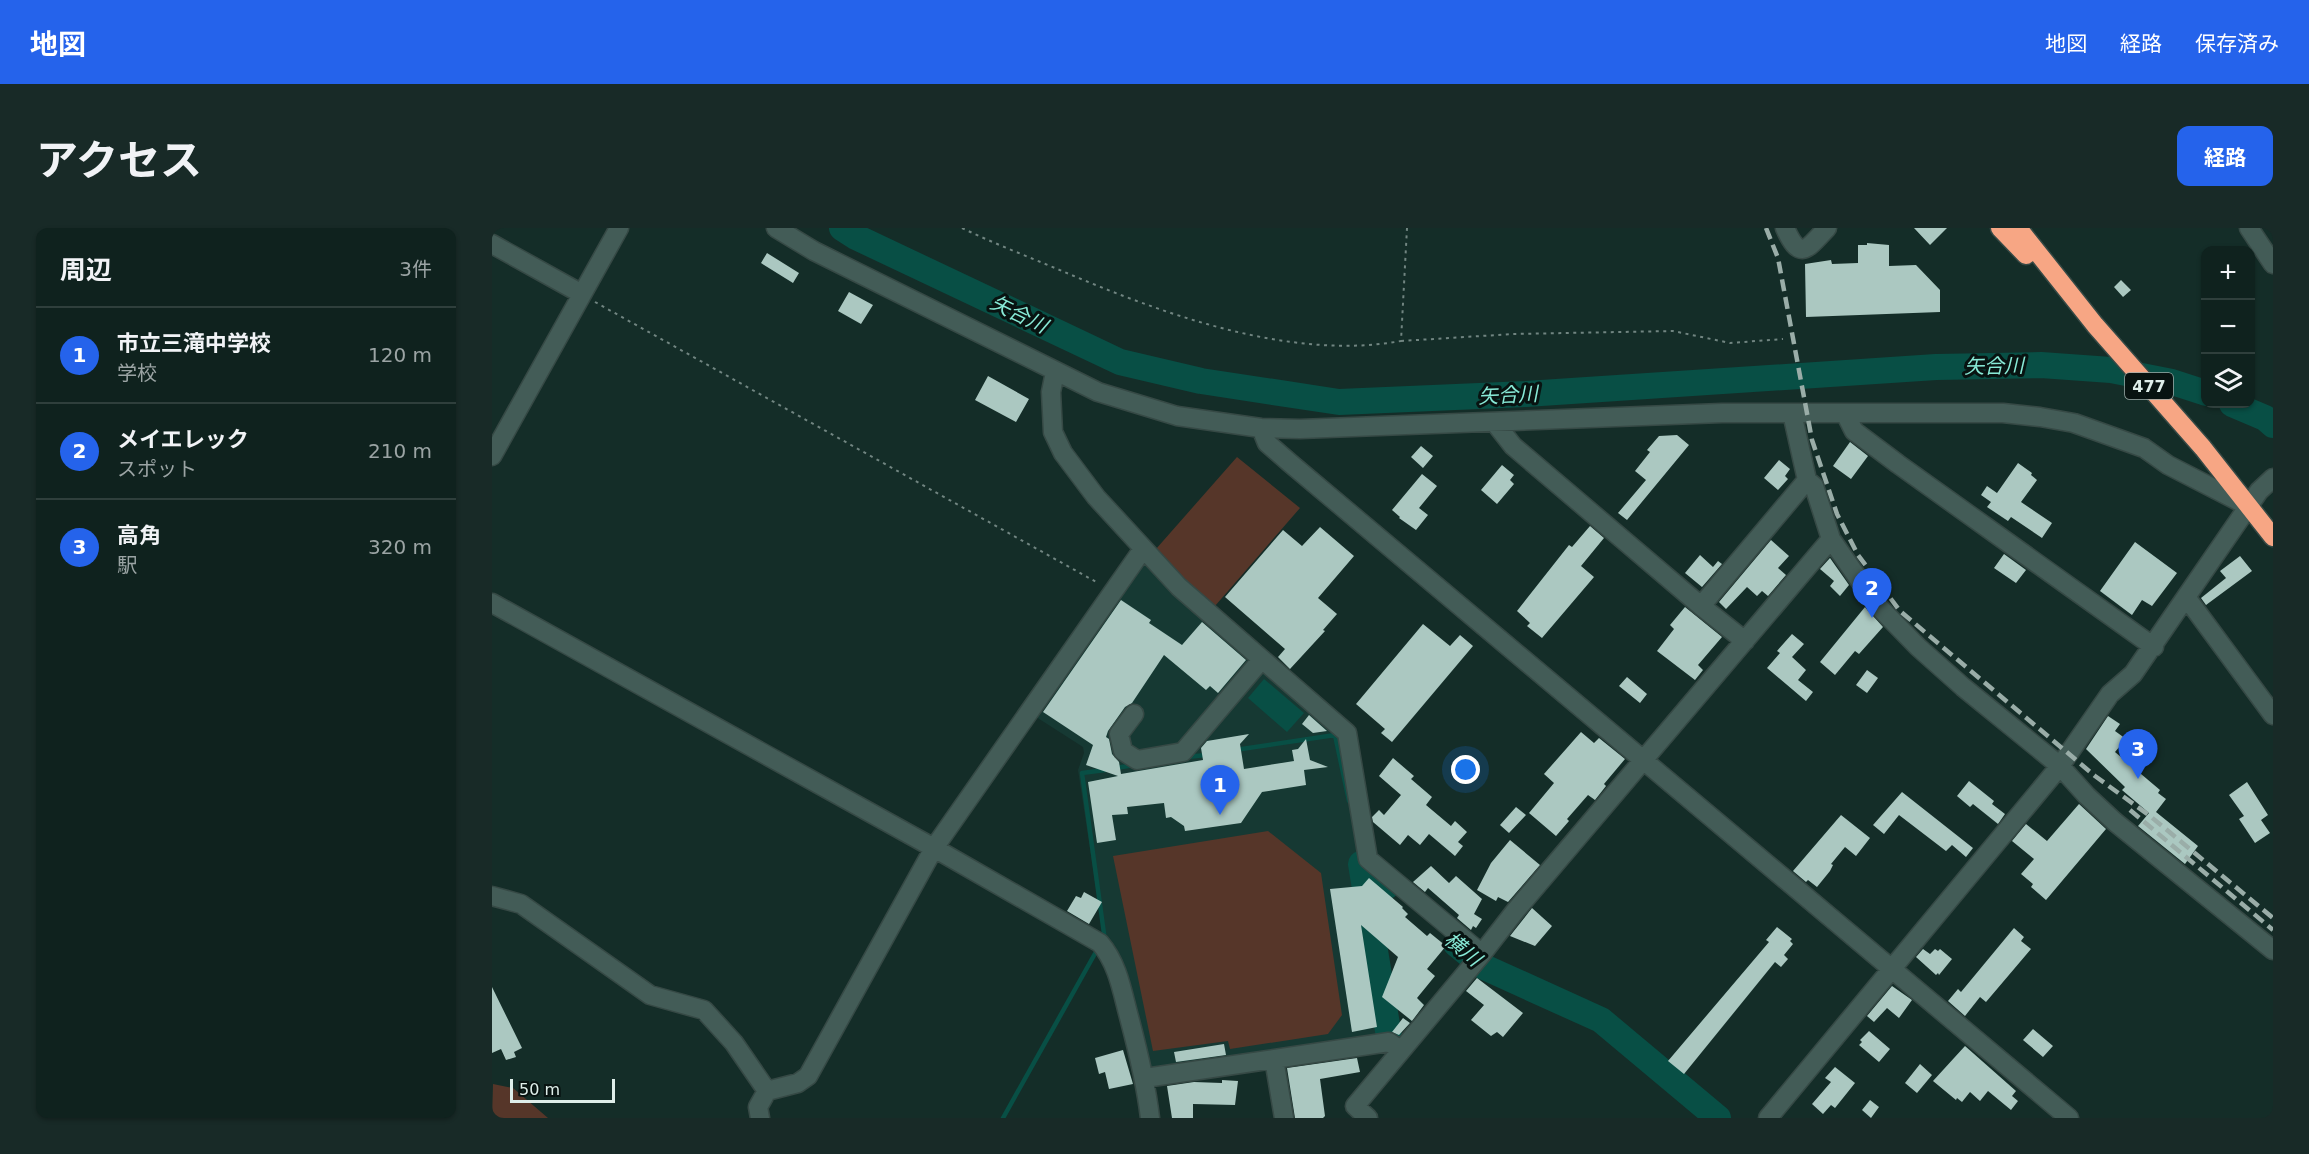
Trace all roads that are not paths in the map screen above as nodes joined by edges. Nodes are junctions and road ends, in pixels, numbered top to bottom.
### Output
1 (619, 228) edge
2 (776, 228) edge
3 (1785, 228) edge
4 (1827, 228) edge
5 (2000, 228) edge
6 (2018, 228) edge
7 (2249, 228) edge
8 (492, 244) edge
9 (2273, 264) edge
10 (582, 294) junction
11 (2095, 325) junction
12 (1055, 372) junction
13 (1792, 413) junction
14 (1845, 413) junction
15 (1495, 423) junction
16 (1261, 428) junction
17 (492, 456) edge
18 (2273, 478) edge
19 (1807, 480) junction
20 (2254, 498) junction
21 (2273, 537) edge
22 (1831, 539) junction
23 (1143, 549) junction
24 (2186, 597) junction
25 (492, 603) edge
26 (1701, 606) junction
27 (1745, 641) junction
28 (2154, 647) junction
29 (1262, 659) junction
30 (1134, 714) dead end
31 (2273, 716) edge
32 (1644, 760) junction
33 (2060, 766) junction
34 (934, 848) junction
35 (492, 896) edge
36 (2273, 950) edge
37 (1479, 958) junction
38 (1893, 970) junction
39 (1400, 1050) junction
40 (1274, 1059) junction
41 (1145, 1078) junction
42 (767, 1091) junction
43 (1356, 1114) edge
44 (760, 1118) edge
45 (1150, 1118) edge
46 (1284, 1118) edge
47 (1768, 1118) edge
48 (2068, 1118) edge

1 - 10 street
2 - 12 street
3 - 4 street
5 - 11 highway, 477
6 - 11 highway, 477
7 - 9 street
8 - 10 street
10 - 17 street
11 - 20 highway, 477
12 - 16 street
12 - 23 street
13 - 14 street
13 - 15 street
13 - 19 street
14 - 20 street
14 - 28 street
15 - 16 street
15 - 26 street
16 - 32 street
18 - 20 street
19 - 22 street
19 - 26 street
20 - 21 highway, 477
20 - 24 street
22 - 27 street
22 - 33 street
23 - 29 street
23 - 34 street
24 - 28 street
24 - 31 street
25 - 34 street
26 - 27 street
27 - 32 street
28 - 33 street
29 - 30 street
29 - 37 street
32 - 37 street
32 - 38 street
33 - 36 street
33 - 38 street
34 - 41 street
34 - 42 street
35 - 42 street
37 - 39 street
38 - 47 street
38 - 48 street
39 - 40 street
39 - 43 street
40 - 41 street
40 - 46 street
41 - 45 street
42 - 44 street

